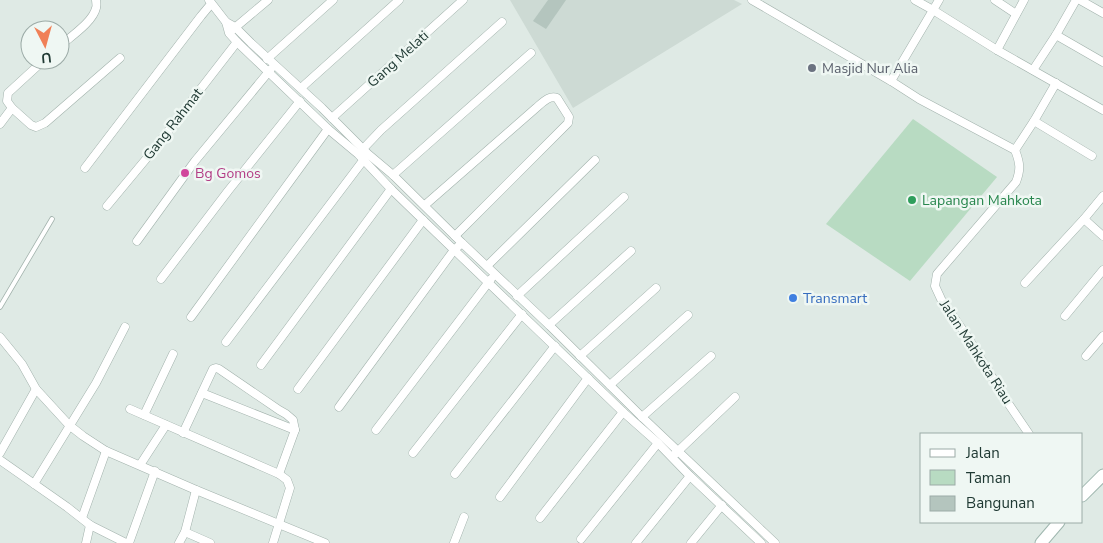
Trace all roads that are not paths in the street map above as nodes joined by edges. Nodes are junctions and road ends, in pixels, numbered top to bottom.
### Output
1 (96, 0) edge
2 (268, 0) edge
3 (333, 0) edge
4 (399, 0) edge
5 (463, 0) edge
6 (752, 0) edge
7 (915, 0) edge
8 (939, 0) edge
9 (995, 0) edge
10 (1024, 0) edge
11 (1076, 0) edge
12 (1080, 0) edge
13 (210, 2) edge
14 (933, 10) junction
15 (1103, 13) edge
16 (1016, 14) junction
17 (502, 22) dead end
18 (232, 30) junction
19 (1056, 35) junction
20 (70, 37) edge
21 (237, 42) junction
22 (997, 50) junction
23 (531, 52) dead end
24 (120, 58) dead end
25 (267, 58) junction
26 (1103, 62) edge
27 (274, 65) junction
28 (33, 70) edge
29 (1033, 70) junction
30 (269, 71) junction
31 (891, 81) junction
32 (1056, 83) junction
33 (301, 88) junction
34 (300, 101) junction
35 (12, 108) junction
36 (1103, 110) edge
37 (332, 118) junction
38 (1034, 121) junction
39 (0, 124) edge
40 (328, 129) junction
41 (1015, 150) junction
42 (363, 154) junction
43 (1092, 156) dead end
44 (595, 160) dead end
45 (85, 168) dead end
46 (393, 175) junction
47 (391, 189) junction
48 (1103, 196) edge
49 (624, 197) dead end
50 (425, 205) junction
51 (107, 206) dead end
52 (52, 219) dead end
53 (1084, 219) junction
54 (423, 220) junction
55 (455, 236) junction
56 (1103, 236) edge
57 (137, 241) dead end
58 (462, 243) junction
59 (454, 250) junction
60 (631, 251) dead end
61 (487, 266) junction
62 (1103, 270) edge
63 (496, 275) junction
64 (161, 279) dead end
65 (488, 282) junction
66 (1025, 283) dead end
67 (656, 288) dead end
68 (518, 296) junction
69 (0, 307) edge
70 (522, 314) junction
71 (688, 315) dead end
72 (1065, 316) dead end
73 (191, 317) dead end
74 (549, 325) junction
75 (124, 327) dead end
76 (1103, 336) edge
77 (0, 337) edge
78 (226, 342) dead end
79 (555, 346) junction
80 (173, 354) dead end
81 (580, 356) junction
82 (711, 356) dead end
83 (1086, 356) dead end
84 (261, 365) dead end
85 (588, 378) junction
86 (610, 385) junction
87 (36, 389) junction
88 (298, 389) dead end
89 (202, 393) junction
90 (735, 397) dead end
91 (339, 407) dead end
92 (130, 409) dead end
93 (623, 412) junction
94 (144, 415) junction
95 (644, 422) junction
96 (70, 425) junction
97 (166, 425) junction
98 (295, 430) junction
99 (376, 430) dead end
100 (184, 433) junction
101 (1028, 433) edge
102 (658, 443) junction
103 (678, 450) junction
104 (106, 451) junction
105 (0, 453) edge
106 (412, 453) dead end
107 (672, 457) junction
108 (0, 460) edge
109 (140, 466) junction
110 (155, 471) junction
111 (278, 474) junction
112 (455, 474) dead end
113 (1103, 474) edge
114 (690, 476) junction
115 (34, 484) junction
116 (196, 490) junction
117 (1083, 495) edge
118 (500, 497) dead end
119 (722, 505) junction
120 (464, 517) dead end
121 (82, 518) junction
122 (540, 518) dead end
123 (279, 523) junction
124 (1058, 523) edge
125 (90, 526) junction
126 (759, 527) junction
127 (184, 532) junction
128 (751, 535) junction
129 (581, 539) dead end
130 (86, 543) edge
131 (128, 543) edge
132 (179, 543) edge
133 (210, 543) edge
134 (273, 543) edge
135 (325, 543) edge
136 (454, 543) edge
137 (636, 543) edge
138 (691, 543) edge
139 (746, 543) edge
140 (761, 543) edge
141 (775, 543) edge
142 (1041, 543) edge

1 - 20 street
2 - 18 street
3 - 25 street
4 - 33 street
5 - 37 street, Gang Melati
6 - 31 street
7 - 14 street
8 - 14 street
9 - 16 street
10 - 16 street
11 - 19 street
12 - 15 street
13 - 18 street
13 - 45 street
14 - 22 street
14 - 31 street
16 - 22 street
17 - 42 street
18 - 21 street
18 - 25 street
19 - 26 street
19 - 29 street
21 - 30 street
21 - 51 street, Gang Rahmat
22 - 29 street
23 - 46 street
24 - 35 street
25 - 27 street
27 - 30 street
27 - 33 street
28 - 35 street
29 - 32 street
30 - 34 street
30 - 57 street
31 - 41 street
32 - 36 street
32 - 38 street
33 - 37 street
34 - 40 street
34 - 64 street
35 - 39 street
37 - 42 street
38 - 41 street
38 - 43 street
40 - 42 street
40 - 73 street
41 - 101 street, Jalan Mahkota Riau
42 - 46 street
42 - 47 street
42 - 78 street
44 - 61 street
46 - 50 street
47 - 54 street
47 - 84 street
48 - 53 street
49 - 68 street
50 - 55 street
50 - 55 street
52 - 69 lane
53 - 56 street
53 - 66 street
54 - 59 street
54 - 88 street
55 - 58 street
58 - 59 street
58 - 61 street
59 - 65 street
59 - 91 street
60 - 74 street
61 - 63 street
62 - 72 street
63 - 65 street
63 - 68 street
65 - 70 street
65 - 99 street
67 - 81 street
68 - 74 street
70 - 79 street
70 - 106 street
71 - 86 street
74 - 81 street
75 - 96 street
76 - 83 street
77 - 87 street
79 - 85 street
79 - 112 street
80 - 94 street
81 - 86 street
82 - 95 street
85 - 93 street
85 - 118 street
86 - 95 street
87 - 96 street
87 - 105 street
89 - 98 street
89 - 98 street
89 - 100 street
90 - 103 street
92 - 94 street
93 - 95 street
93 - 122 street
94 - 97 street
95 - 102 street
95 - 103 street
96 - 104 street
96 - 115 street
97 - 100 street
97 - 109 street
98 - 111 street
100 - 111 street
102 - 107 street
102 - 129 street
103 - 107 street
103 - 126 street
104 - 109 street
104 - 121 street
107 - 114 street
108 - 115 street
109 - 110 street
110 - 116 street
110 - 131 street
111 - 123 street
113 - 117 main road
114 - 119 street
114 - 137 street
115 - 121 street
116 - 123 street
116 - 127 street
119 - 128 street
119 - 138 street
120 - 136 street
121 - 125 street
123 - 134 street
123 - 135 street
124 - 142 main road
125 - 130 street
125 - 131 street
126 - 128 street
126 - 141 street
127 - 132 street
127 - 133 street
128 - 139 street
128 - 140 street

